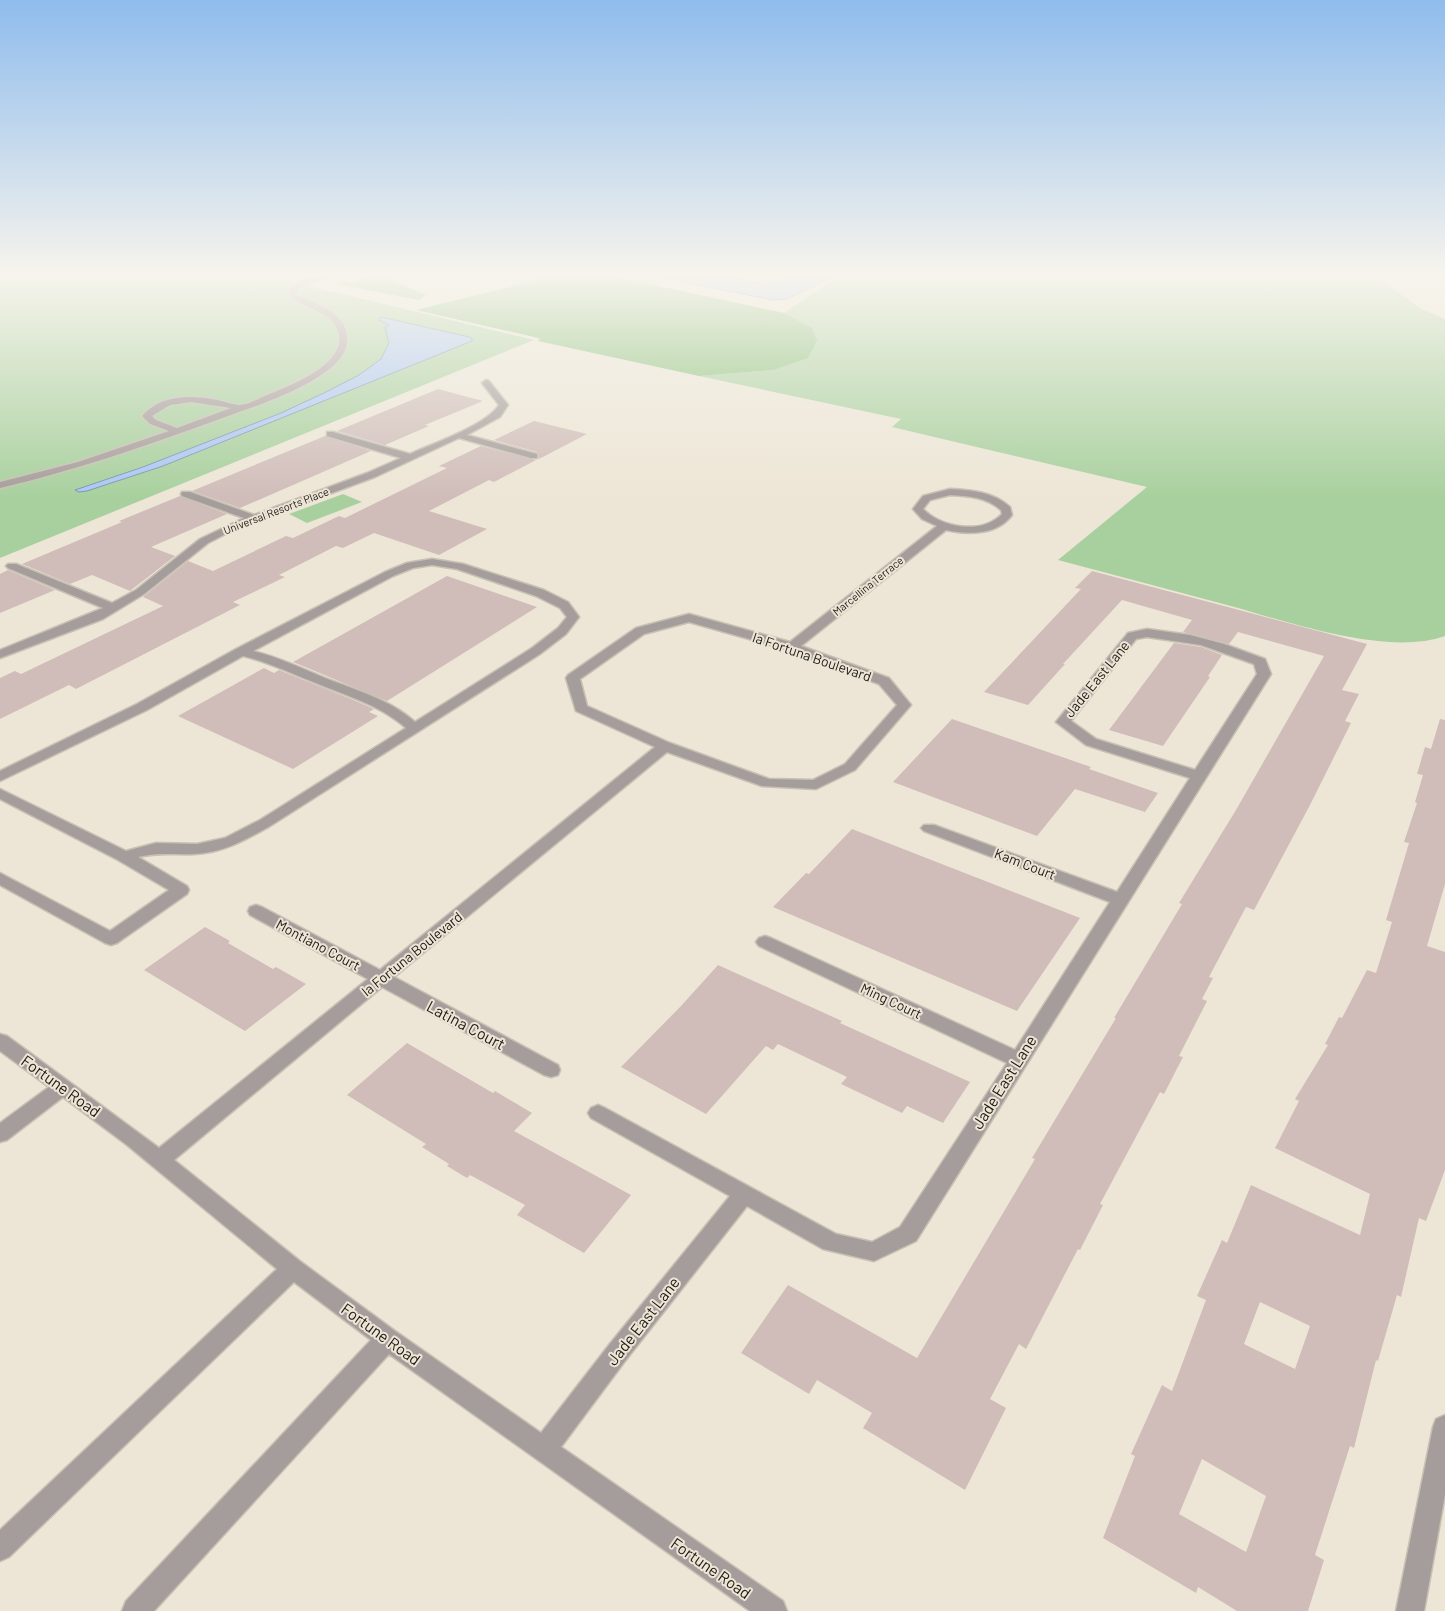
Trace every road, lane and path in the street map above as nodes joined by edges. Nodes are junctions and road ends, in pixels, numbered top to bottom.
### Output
1 (341, 349) edge
2 (486, 382) dead end
3 (240, 408) junction
4 (177, 431) junction
5 (330, 434) dead end
6 (458, 435) junction
7 (534, 456) dead end
8 (410, 457) junction
9 (0, 485) edge
10 (186, 494) dead end
11 (254, 518) junction
12 (944, 526) junction
13 (12, 566) dead end
14 (113, 608) junction
15 (792, 647) junction
16 (240, 652) junction
17 (0, 654) edge
18 (414, 728) junction
19 (665, 746) junction
20 (1199, 776) junction
21 (0, 777) edge
22 (0, 793) edge
23 (929, 828) dead end
24 (124, 856) junction
25 (0, 878) edge
26 (1121, 900) junction
27 (256, 911) dead end
28 (765, 942) dead end
29 (381, 979) junction
30 (0, 1041) edge
31 (1018, 1060) junction
32 (551, 1070) dead end
33 (62, 1087) junction
34 (598, 1113) dead end
35 (0, 1134) edge
36 (159, 1160) junction
37 (744, 1194) junction
38 (294, 1269) junction
39 (387, 1339) junction
40 (1445, 1426) edge
41 (544, 1450) junction
42 (0, 1548) edge
43 (136, 1611) edge
44 (773, 1611) edge
45 (1410, 1611) edge

1 - 3 street
2 - 6 street, Universal Resorts Place
3 - 4 street
3 - 4 street
4 - 9 street
5 - 8 street
6 - 7 street
6 - 8 street, Universal Resorts Place
8 - 11 street, Universal Resorts Place
10 - 11 street
11 - 14 street, Universal Resorts Place
12 - 12 street
12 - 15 street, Marcellina Terrace
13 - 14 street
14 - 17 street, Universal Resorts Place
15 - 19 street, la Fortuna Boulevard
15 - 19 street, la Fortuna Boulevard
16 - 18 street
16 - 18 street
16 - 21 street
18 - 24 street
19 - 29 street, la Fortuna Boulevard
20 - 20 street, Jade East Lane
20 - 26 street, Jade East Lane
22 - 24 street
23 - 26 street, Kam Court
24 - 25 street
26 - 31 street, Jade East Lane
27 - 29 street, Montiano Court
28 - 31 street, Ming Court
29 - 32 street, Latina Court
29 - 36 street, la Fortuna Boulevard
30 - 33 street, Fortune Road
31 - 37 street, Jade East Lane
33 - 35 street
33 - 36 street, Fortune Road
34 - 37 street, Jade East Lane
36 - 38 street, Fortune Road
37 - 41 street, Jade East Lane
38 - 39 street, Fortune Road
38 - 42 street
39 - 41 street, Fortune Road
39 - 43 street
40 - 45 street
41 - 44 street, Fortune Road

